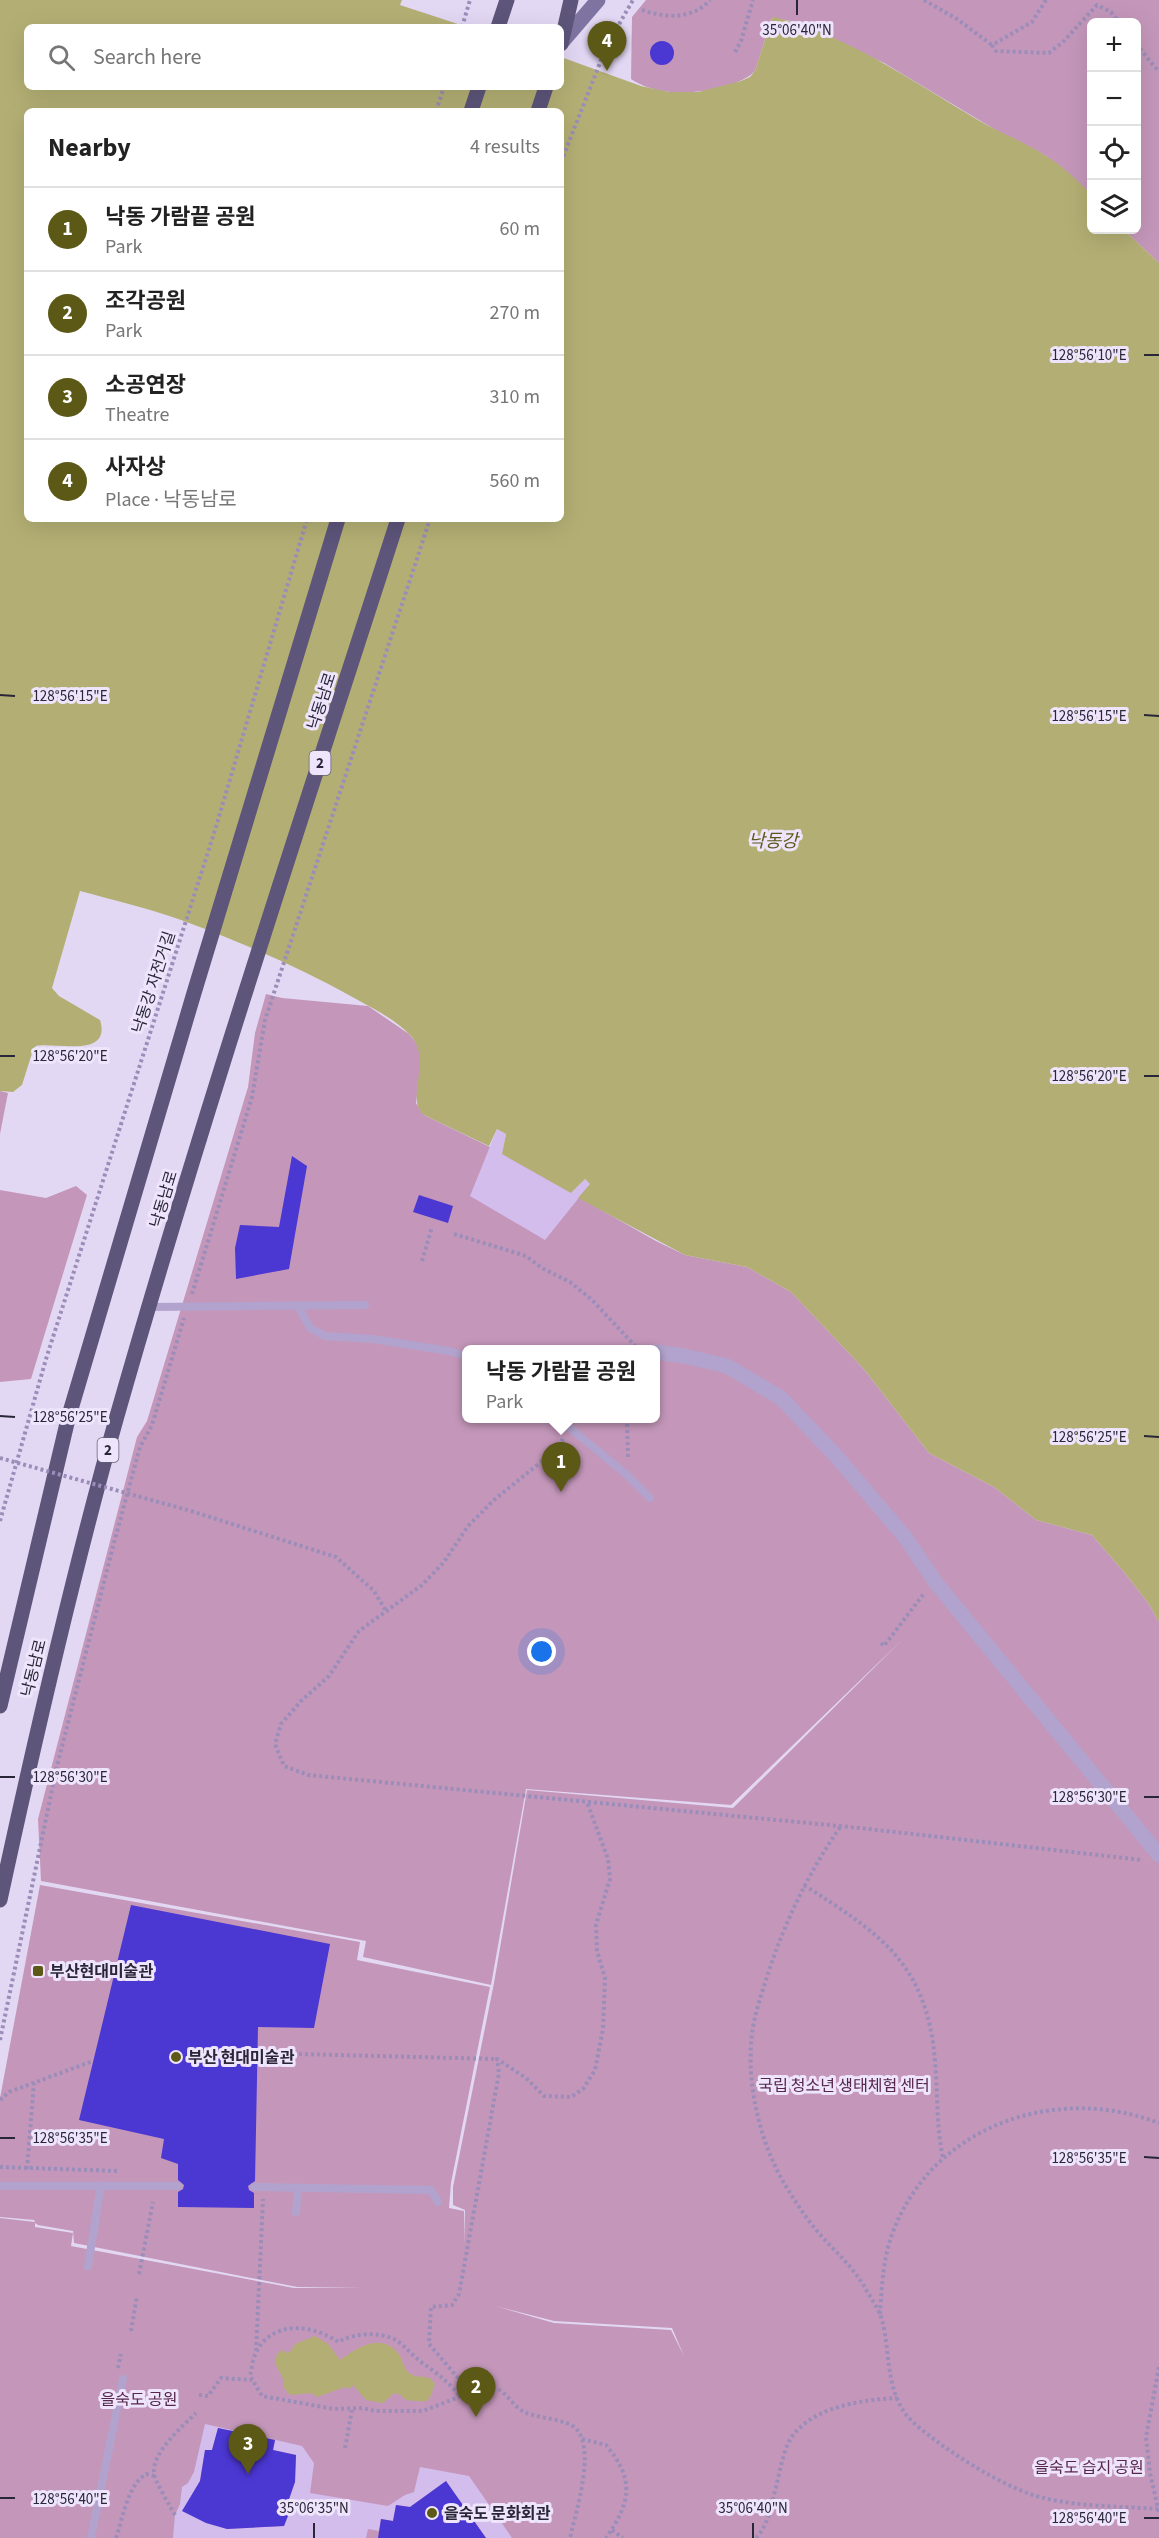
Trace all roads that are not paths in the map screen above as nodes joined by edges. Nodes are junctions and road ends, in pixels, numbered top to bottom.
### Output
1 (507, 0) edge
2 (571, 0) edge
3 (598, 0) edge
4 (500, 23) edge
5 (564, 30) edge
6 (564, 40) edge
7 (478, 90) edge
8 (545, 90) edge
9 (472, 108) edge
10 (539, 108) edge
11 (337, 522) edge
12 (397, 522) edge
13 (365, 1305) dead end
14 (298, 1306) junction
15 (149, 1307) junction
16 (660, 1353) edge
17 (462, 1355) edge
18 (564, 1423) edge
19 (650, 1498) dead end
20 (0, 1706) edge
21 (1153, 1858) edge
22 (0, 1900) edge
23 (101, 2185) junction
24 (0, 2186) edge
25 (178, 2186) dead end
26 (254, 2187) dead end
27 (298, 2188) junction
28 (438, 2202) dead end
29 (296, 2212) dead end
30 (87, 2266) dead end
31 (123, 2379) dead end
32 (91, 2538) edge

1 - 4 main road
2 - 5 main road
3 - 6 main road
7 - 9 main road
8 - 10 main road
11 - 20 main road, 낙동남로
12 - 15 main road, 낙동남로 / 2
13 - 14 lane
14 - 15 lane
14 - 17 lane
15 - 22 main road, 낙동남로 / 2
16 - 21 street
18 - 19 lane
23 - 24 lane
23 - 25 lane
23 - 30 lane
26 - 27 lane
27 - 28 lane
27 - 29 lane
31 - 32 lane

